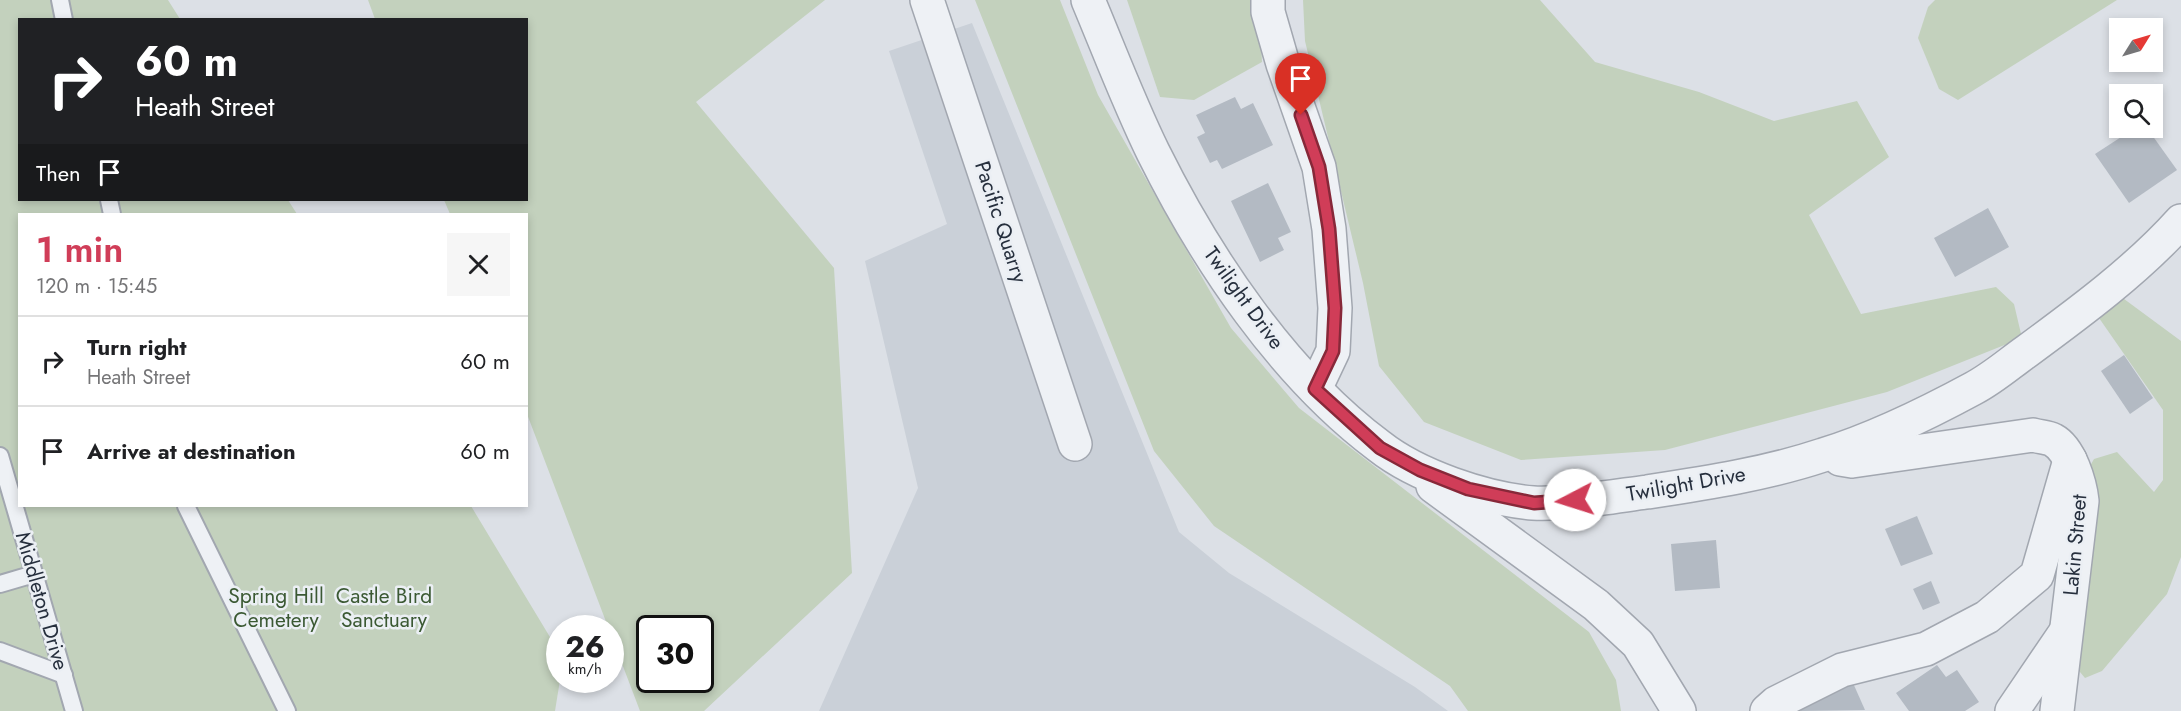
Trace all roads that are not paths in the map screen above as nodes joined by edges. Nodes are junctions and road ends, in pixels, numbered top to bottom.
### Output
1 (60, 0) edge
2 (927, 0) edge
3 (1088, 0) edge
4 (1268, 0) edge
5 (64, 18) edge
6 (2181, 221) edge
7 (1315, 389) junction
8 (1075, 444) dead end
9 (1380, 448) junction
10 (1823, 455) junction
11 (0, 456) edge
12 (2070, 460) junction
13 (186, 507) edge
14 (34, 574) junction
15 (0, 585) edge
16 (2067, 630) junction
17 (0, 651) edge
18 (64, 675) junction
19 (74, 711) edge
20 (287, 711) edge
21 (1679, 711) edge
22 (1767, 711) edge
23 (2012, 711) edge
24 (2057, 711) edge

1 - 5 lane
2 - 8 street, Pacific Quarry
3 - 7 street, Twilight Drive
4 - 7 street
6 - 10 street, Twilight Drive
7 - 9 street, Twilight Drive
9 - 10 street, Twilight Drive
9 - 21 street
10 - 12 street, Lakin Street
11 - 14 lane, Middleton Drive
12 - 16 street, Lakin Street
12 - 22 street
13 - 20 lane
14 - 15 lane
14 - 18 lane, Middleton Drive
16 - 23 street
16 - 24 street, Lakin Street
17 - 18 lane
18 - 19 lane, Middleton Drive

